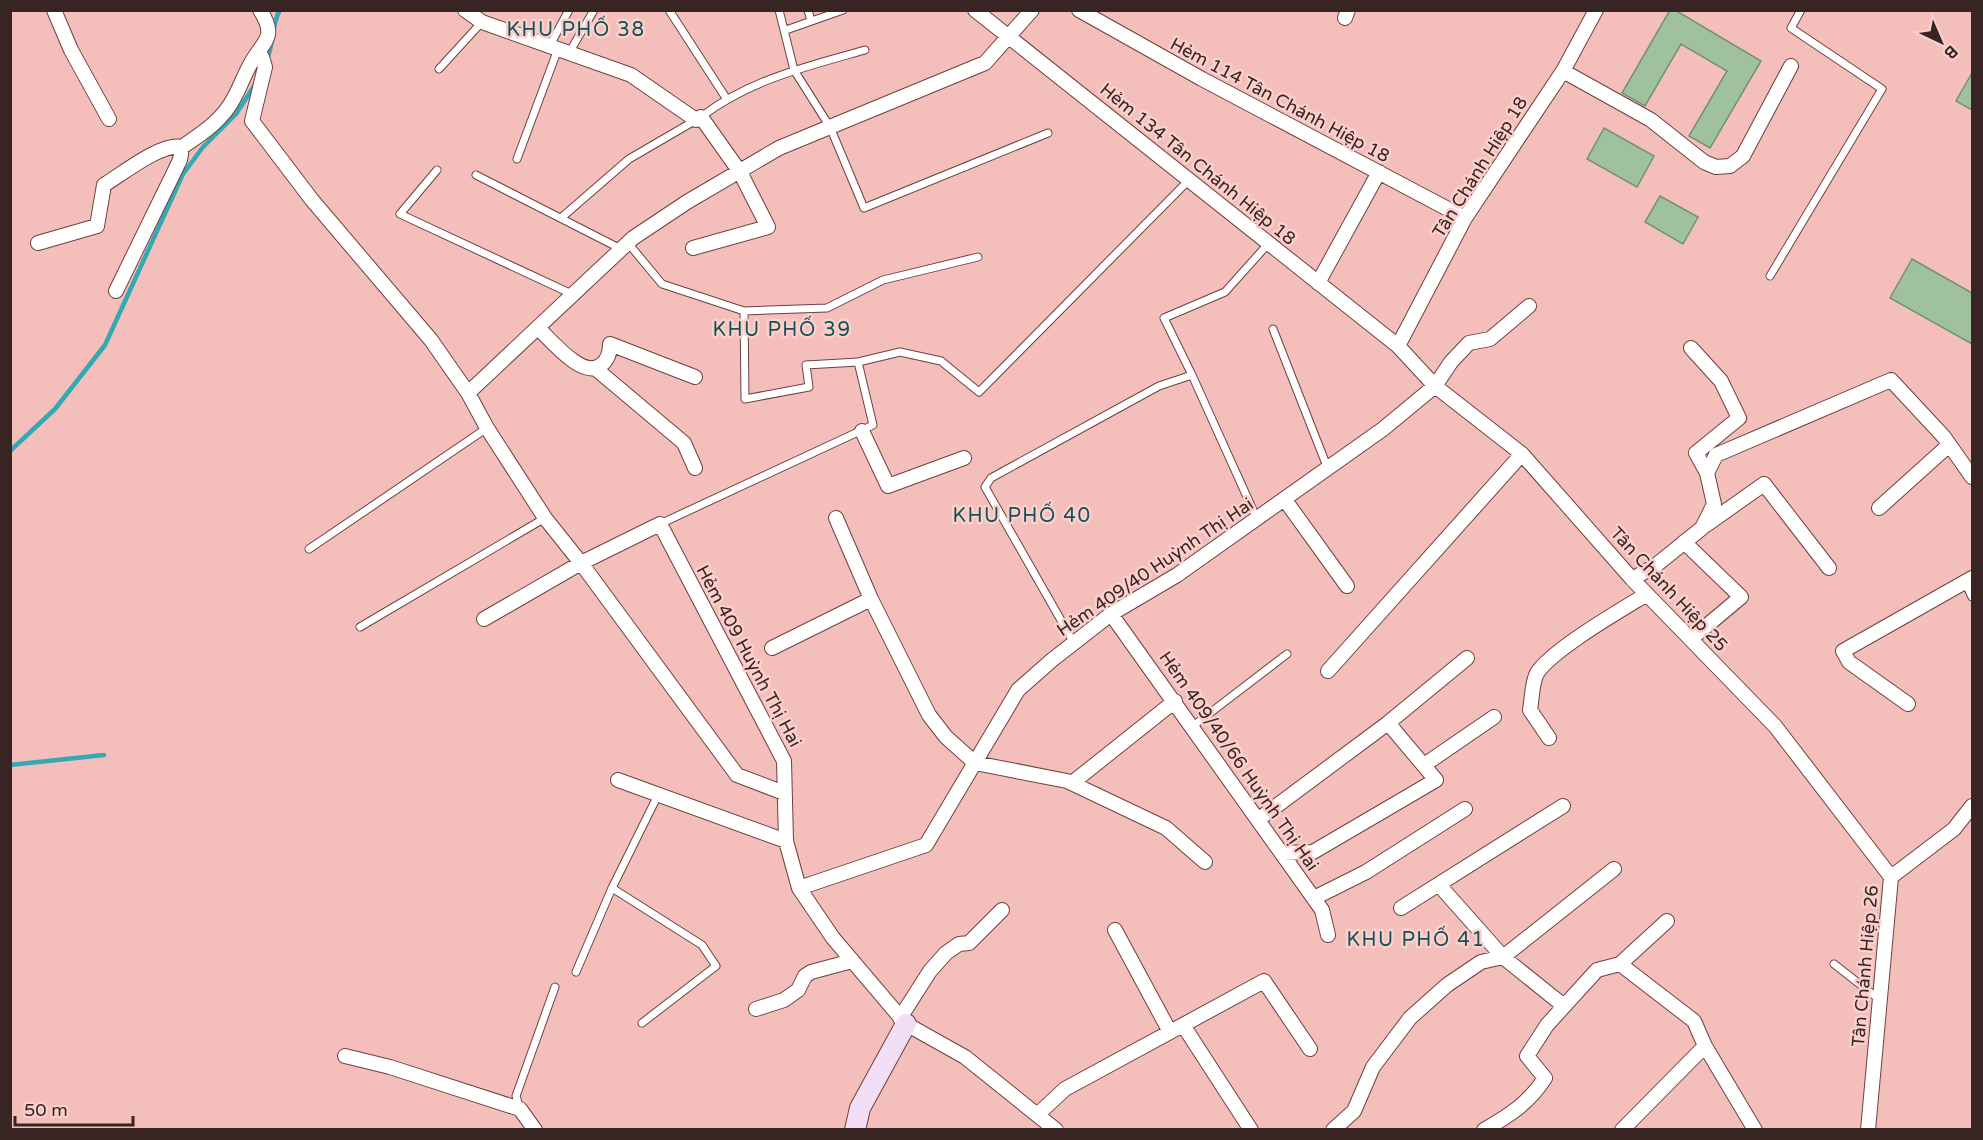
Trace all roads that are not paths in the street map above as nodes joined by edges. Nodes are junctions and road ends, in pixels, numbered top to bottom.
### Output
1 (54, 10) edge
2 (260, 10) edge
3 (465, 10) edge
4 (569, 10) edge
5 (594, 10) edge
6 (669, 10) edge
7 (780, 10) edge
8 (808, 10) edge
9 (843, 10) edge
10 (975, 10) edge
11 (1032, 10) edge
12 (1079, 10) edge
13 (1596, 10) edge
14 (1801, 10) edge
15 (811, 21) junction
16 (482, 22) junction
17 (786, 30) junction
18 (1010, 38) junction
19 (559, 50) junction
20 (865, 50) dead end
21 (262, 60) junction
22 (1791, 66) dead end
23 (439, 69) dead end
24 (794, 70) junction
25 (1563, 71) junction
26 (726, 98) junction
27 (109, 119) dead end
28 (699, 119) junction
29 (830, 127) junction
30 (1048, 133) dead end
31 (182, 147) junction
32 (517, 159) dead end
33 (437, 170) dead end
34 (740, 172) junction
35 (1379, 172) junction
36 (476, 175) dead end
37 (1189, 180) junction
38 (561, 218) junction
39 (1465, 218) junction
40 (38, 243) dead end
41 (1268, 244) junction
42 (624, 246) junction
43 (693, 248) dead end
44 (978, 257) dead end
45 (1770, 276) dead end
46 (1318, 283) junction
47 (116, 291) dead end
48 (574, 295) junction
49 (1529, 306) dead end
50 (744, 311) junction
51 (538, 328) junction
52 (1273, 329) dead end
53 (1398, 346) junction
54 (1691, 348) dead end
55 (858, 362) junction
56 (596, 369) junction
57 (1192, 375) junction
58 (695, 377) dead end
59 (1435, 386) junction
60 (468, 393) junction
61 (487, 428) junction
62 (861, 430) junction
63 (1949, 445) junction
64 (1522, 454) junction
65 (964, 458) dead end
66 (695, 468) dead end
67 (1328, 469) junction
68 (1707, 474) junction
69 (1972, 477) edge
70 (1285, 500) junction
71 (1880, 508) dead end
72 (545, 518) junction
73 (836, 518) dead end
74 (1257, 519) junction
75 (660, 524) junction
76 (1702, 528) junction
77 (1684, 542) junction
78 (309, 549) dead end
79 (580, 563) junction
80 (1829, 568) dead end
81 (1632, 579) junction
82 (1969, 580) edge
83 (1347, 586) dead end
84 (1647, 594) junction
85 (1972, 597) edge
86 (871, 600) junction
87 (1111, 614) junction
88 (484, 619) dead end
89 (360, 627) dead end
90 (1691, 639) junction
91 (1074, 643) junction
92 (772, 648) dead end
93 (1287, 654) dead end
94 (1467, 658) dead end
95 (1328, 670) dead end
96 (1175, 701) junction
97 (1908, 704) dead end
98 (1494, 717) dead end
99 (1388, 723) junction
100 (1193, 726) junction
101 (1549, 738) dead end
102 (975, 763) junction
103 (1424, 765) junction
104 (618, 780) dead end
105 (1072, 783) junction
106 (784, 794) junction
107 (658, 795) junction
108 (1563, 806) dead end
109 (1972, 806) edge
110 (1465, 809) dead end
111 (1259, 819) junction
112 (786, 841) junction
113 (1283, 853) junction
114 (1205, 861) dead end
115 (1614, 869) dead end
116 (1892, 877) junction
117 (1440, 886) junction
118 (612, 888) junction
119 (799, 888) junction
120 (1314, 898) junction
121 (1401, 908) dead end
122 (1002, 910) dead end
123 (1667, 921) dead end
124 (1115, 930) dead end
125 (1328, 934) dead end
126 (1503, 957) junction
127 (852, 961) junction
128 (1834, 963) dead end
129 (1620, 964) junction
130 (576, 972) dead end
131 (555, 987) dead end
132 (1880, 1000) junction
133 (1564, 1006) junction
134 (756, 1009) dead end
135 (903, 1021) junction
136 (642, 1023) dead end
137 (1176, 1029) junction
138 (1705, 1046) junction
139 (1310, 1049) dead end
140 (345, 1056) dead end
141 (520, 1109) junction
142 (1037, 1115) junction
143 (1748, 1126) edge
144 (535, 1130) edge
145 (855, 1130) edge
146 (1056, 1130) edge
147 (1251, 1130) edge
148 (1333, 1130) edge
149 (1484, 1130) edge
150 (1622, 1130) edge
151 (1868, 1130) edge

1 - 27 street
2 - 21 street
3 - 16 street
4 - 19 lane
5 - 19 lane
6 - 26 lane
7 - 17 lane
8 - 15 lane
9 - 15 lane
10 - 18 street, Hẻm 134 Tân Chánh Hiệp 18
11 - 18 street
12 - 35 street, Hẻm 114 Tân Chánh Hiệp 18
13 - 25 street, Tân Chánh Hiệp 18
14 - 45 lane
15 - 17 lane
16 - 19 street
16 - 23 lane
17 - 24 lane
18 - 29 street
18 - 37 street, Hẻm 134 Tân Chánh Hiệp 18
19 - 28 street
19 - 32 lane
20 - 24 lane
21 - 31 street
21 - 60 street
22 - 25 street
24 - 26 lane
24 - 29 lane
25 - 39 street, Tân Chánh Hiệp 18
26 - 28 lane
28 - 34 street
28 - 38 lane
29 - 30 lane
29 - 34 street
31 - 40 street
31 - 47 street
33 - 48 lane
34 - 42 street
34 - 43 street
35 - 39 street, Hẻm 114 Tân Chánh Hiệp 18
35 - 46 street
36 - 38 lane
37 - 41 street, Hẻm 134 Tân Chánh Hiệp 18
37 - 55 lane
38 - 42 lane
39 - 53 street, Tân Chánh Hiệp 18
41 - 46 street, Hẻm 134 Tân Chánh Hiệp 18
41 - 57 lane
42 - 48 street
42 - 50 lane
44 - 50 lane
46 - 53 street, Hẻm 134 Tân Chánh Hiệp 18
48 - 51 street
49 - 59 street, Hẻm 409/40 Huỳnh Thị Hai
50 - 55 lane
51 - 56 street
51 - 60 street
52 - 67 lane
53 - 59 street, Tân Chánh Hiệp 25
54 - 68 street
55 - 62 lane
56 - 58 street
56 - 66 street
57 - 74 lane
57 - 91 lane
59 - 64 street, Tân Chánh Hiệp 25
59 - 67 street, Hẻm 409/40 Huỳnh Thị Hai
60 - 61 street
61 - 72 street
61 - 78 lane
62 - 65 street
62 - 75 lane
63 - 68 street
63 - 69 street
63 - 71 street
64 - 81 street, Tân Chánh Hiệp 25
64 - 95 street
67 - 70 street, Hẻm 409/40 Huỳnh Thị Hai
68 - 76 street
70 - 74 street, Hẻm 409/40 Huỳnh Thị Hai
70 - 83 street
72 - 79 street
72 - 89 lane
73 - 86 street
74 - 87 street, Hẻm 409/40 Huỳnh Thị Hai
75 - 79 street
75 - 106 street, Hẻm 409 Huỳnh Thị Hai
76 - 77 street
76 - 80 street
77 - 81 street
77 - 90 street
79 - 88 street
79 - 106 street
81 - 84 street, Tân Chánh Hiệp 25
82 - 85 lane
82 - 97 street
84 - 90 street, Tân Chánh Hiệp 25
84 - 101 street
86 - 92 street
86 - 102 street
87 - 91 street, Hẻm 409/40 Huỳnh Thị Hai
87 - 96 street, Hẻm 409/40/66 Huỳnh Thị Hai
90 - 116 street, Tân Chánh Hiệp 25
91 - 102 street, Hẻm 409/40 Huỳnh Thị Hai
93 - 100 lane
94 - 99 street
96 - 100 street, Hẻm 409/40/66 Huỳnh Thị Hai
96 - 105 street
98 - 103 street
99 - 103 street
99 - 111 street
100 - 111 street, Hẻm 409/40/66 Huỳnh Thị Hai
102 - 105 street
102 - 119 street, Hẻm 409/40 Huỳnh Thị Hai
103 - 113 street
104 - 107 street
105 - 114 street
106 - 112 street, Hẻm 409 Huỳnh Thị Hai
107 - 112 street
107 - 118 lane
108 - 117 street
109 - 116 street, Tân Chánh Hiệp 26
110 - 120 street
111 - 113 street, Hẻm 409/40/66 Huỳnh Thị Hai
112 - 119 street, Hẻm 409 Huỳnh Thị Hai
113 - 120 street, Hẻm 409/40/66 Huỳnh Thị Hai
115 - 126 street
116 - 132 street, Tân Chánh Hiệp 26
117 - 121 street
117 - 126 street
118 - 130 lane
118 - 136 lane
119 - 127 street, Hẻm 409 Huỳnh Thị Hai
120 - 125 street, Hẻm 409/40/66 Huỳnh Thị Hai
122 - 135 street
123 - 129 street
124 - 137 street
126 - 133 street
126 - 148 street
127 - 134 street
127 - 135 street, Hẻm 409 Huỳnh Thị Hai
128 - 132 lane
129 - 133 street
129 - 138 street
131 - 141 lane
132 - 151 street, Tân Chánh Hiệp 26
133 - 149 street
135 - 142 street
135 - 145 street
137 - 139 street
137 - 142 street
137 - 147 street
138 - 143 street
138 - 150 street
140 - 141 street
141 - 144 street
142 - 146 street

